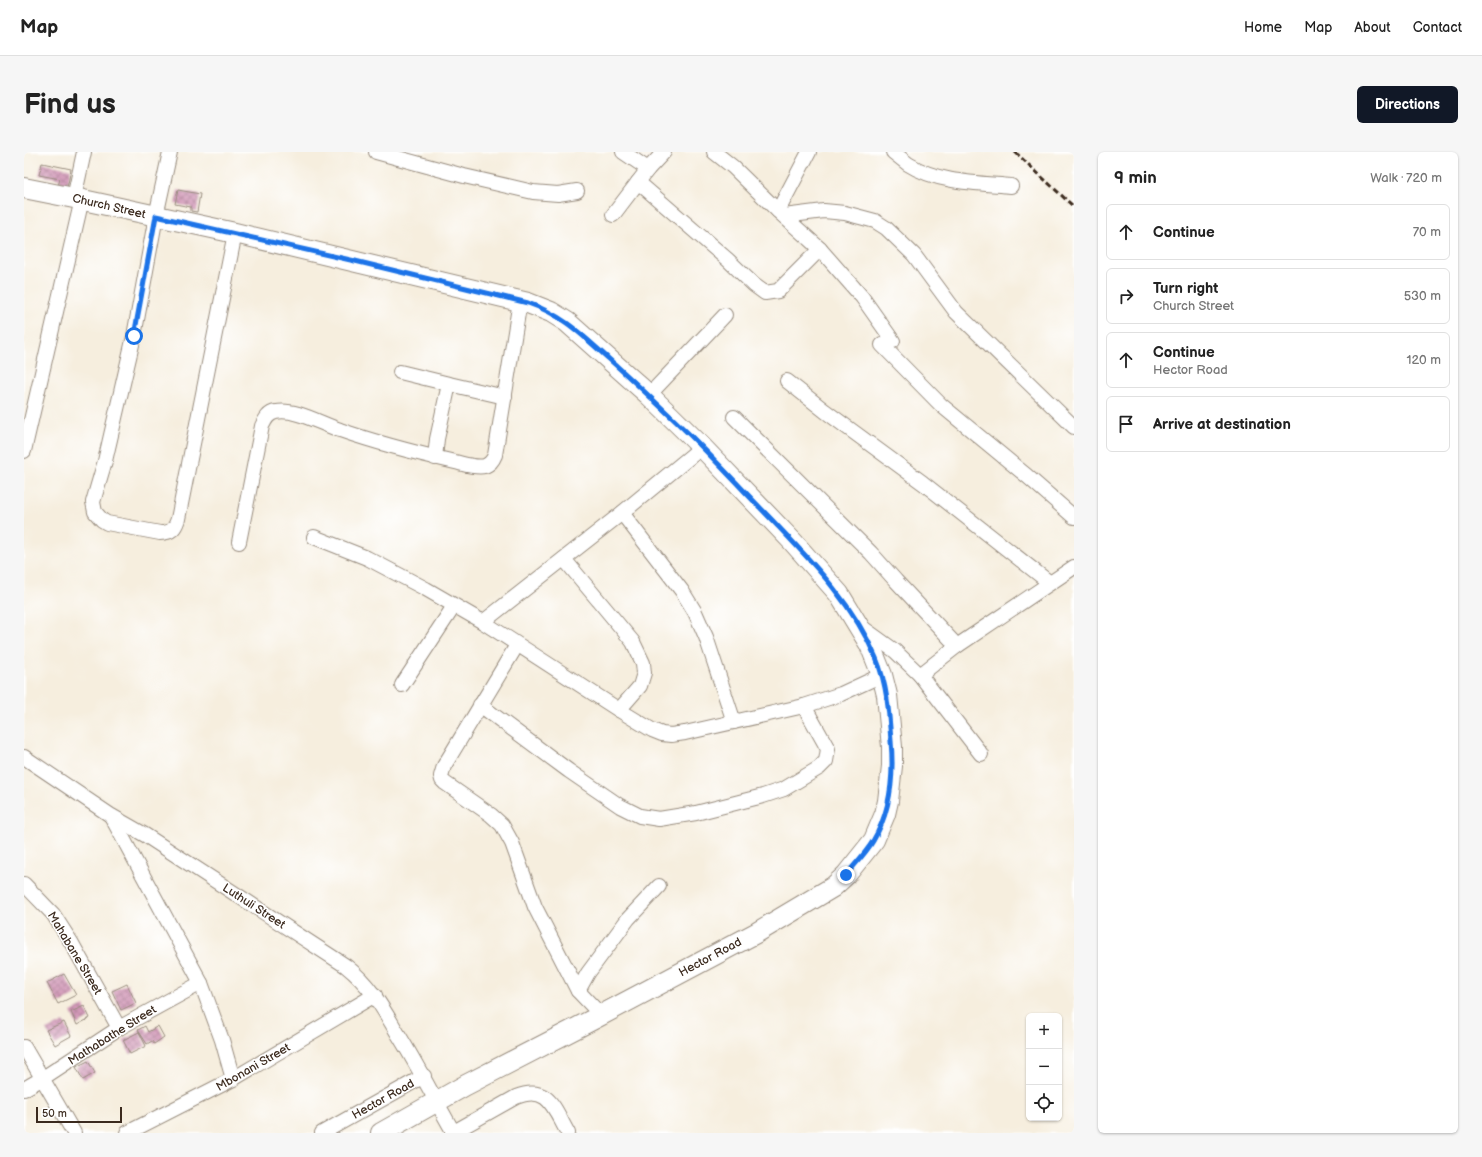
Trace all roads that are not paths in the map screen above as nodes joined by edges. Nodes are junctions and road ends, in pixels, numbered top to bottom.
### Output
1 (84, 152) edge
2 (170, 152) edge
3 (376, 152) edge
4 (623, 152) edge
5 (664, 152) edge
6 (714, 152) edge
7 (809, 152) edge
8 (893, 152) edge
9 (648, 170) junction
10 (638, 182) junction
11 (1011, 186) dead end
12 (24, 188) edge
13 (577, 191) dead end
14 (78, 198) junction
15 (781, 213) junction
16 (613, 214) dead end
17 (156, 216) junction
18 (235, 233) junction
19 (820, 249) junction
20 (520, 301) junction
21 (725, 315) dead end
22 (400, 372) dead end
23 (787, 381) dead end
24 (449, 384) junction
25 (650, 395) junction
26 (505, 397) junction
27 (734, 417) dead end
28 (1074, 427) edge
29 (702, 447) junction
30 (24, 452) edge
31 (435, 458) junction
32 (622, 514) junction
33 (1074, 517) edge
34 (314, 537) dead end
35 (239, 542) dead end
36 (564, 559) junction
37 (1074, 567) edge
38 (1050, 583) junction
39 (454, 606) junction
40 (483, 622) junction
41 (858, 624) junction
42 (517, 645) junction
43 (957, 646) junction
44 (882, 675) junction
45 (920, 675) junction
46 (402, 685) dead end
47 (480, 705) junction
48 (804, 706) junction
49 (619, 710) junction
50 (734, 722) junction
51 (981, 754) dead end
52 (24, 757) edge
53 (110, 814) junction
54 (24, 884) edge
55 (659, 886) dead end
56 (201, 984) junction
57 (578, 991) junction
58 (375, 995) junction
59 (601, 1015) junction
60 (119, 1028) junction
61 (24, 1047) edge
62 (424, 1076) junction
63 (43, 1078) junction
64 (233, 1079) junction
65 (24, 1089) edge
66 (436, 1101) junction
67 (74, 1133) edge
68 (127, 1133) edge
69 (322, 1133) edge
70 (381, 1133) edge
71 (453, 1133) edge
72 (568, 1133) edge

1 - 14 street
2 - 17 street
3 - 13 street
4 - 9 street
5 - 9 street
6 - 15 street
7 - 15 street
8 - 11 street
9 - 10 street
10 - 16 street
10 - 19 street
12 - 14 street, Church Street
14 - 17 street, Church Street
14 - 30 street
15 - 19 street
15 - 28 street
17 - 18 street, Church Street
17 - 18 street
18 - 20 street, Church Street
19 - 33 street
20 - 25 street, Church Street
20 - 26 street
21 - 25 street
22 - 24 street
23 - 38 street
24 - 26 street
24 - 31 street
25 - 29 street, Church Street
26 - 31 street
27 - 43 street
29 - 32 street
29 - 41 street, Church Street
31 - 35 street
32 - 36 street
32 - 50 street
34 - 39 street
36 - 40 street
36 - 49 street
37 - 38 street
38 - 43 street
39 - 40 street
39 - 46 street
40 - 42 street
41 - 44 street, Church Street
41 - 45 street
42 - 47 street
42 - 49 street
43 - 45 street
44 - 48 street
44 - 59 street, Hector Road
45 - 51 street
47 - 48 street
47 - 57 street
48 - 50 street
49 - 50 street
52 - 53 street, Luthuli Street
53 - 56 street
53 - 58 street, Luthuli Street
54 - 60 street, Mahabane Street
55 - 57 street
56 - 60 street, Mathabathe Street
56 - 64 street
57 - 59 street
58 - 62 street, Luthuli Street
58 - 64 street, Mbonani Street
59 - 66 street, Hector Road
60 - 63 street, Mathabathe Street
61 - 63 street
62 - 66 street, Luthuli Street
62 - 69 street, Hector Road
63 - 65 street, Mathabathe Street
63 - 67 street
64 - 68 street, Mbonani Street
66 - 70 street, Hector Road
66 - 71 street, Luthuli Street
71 - 72 street

